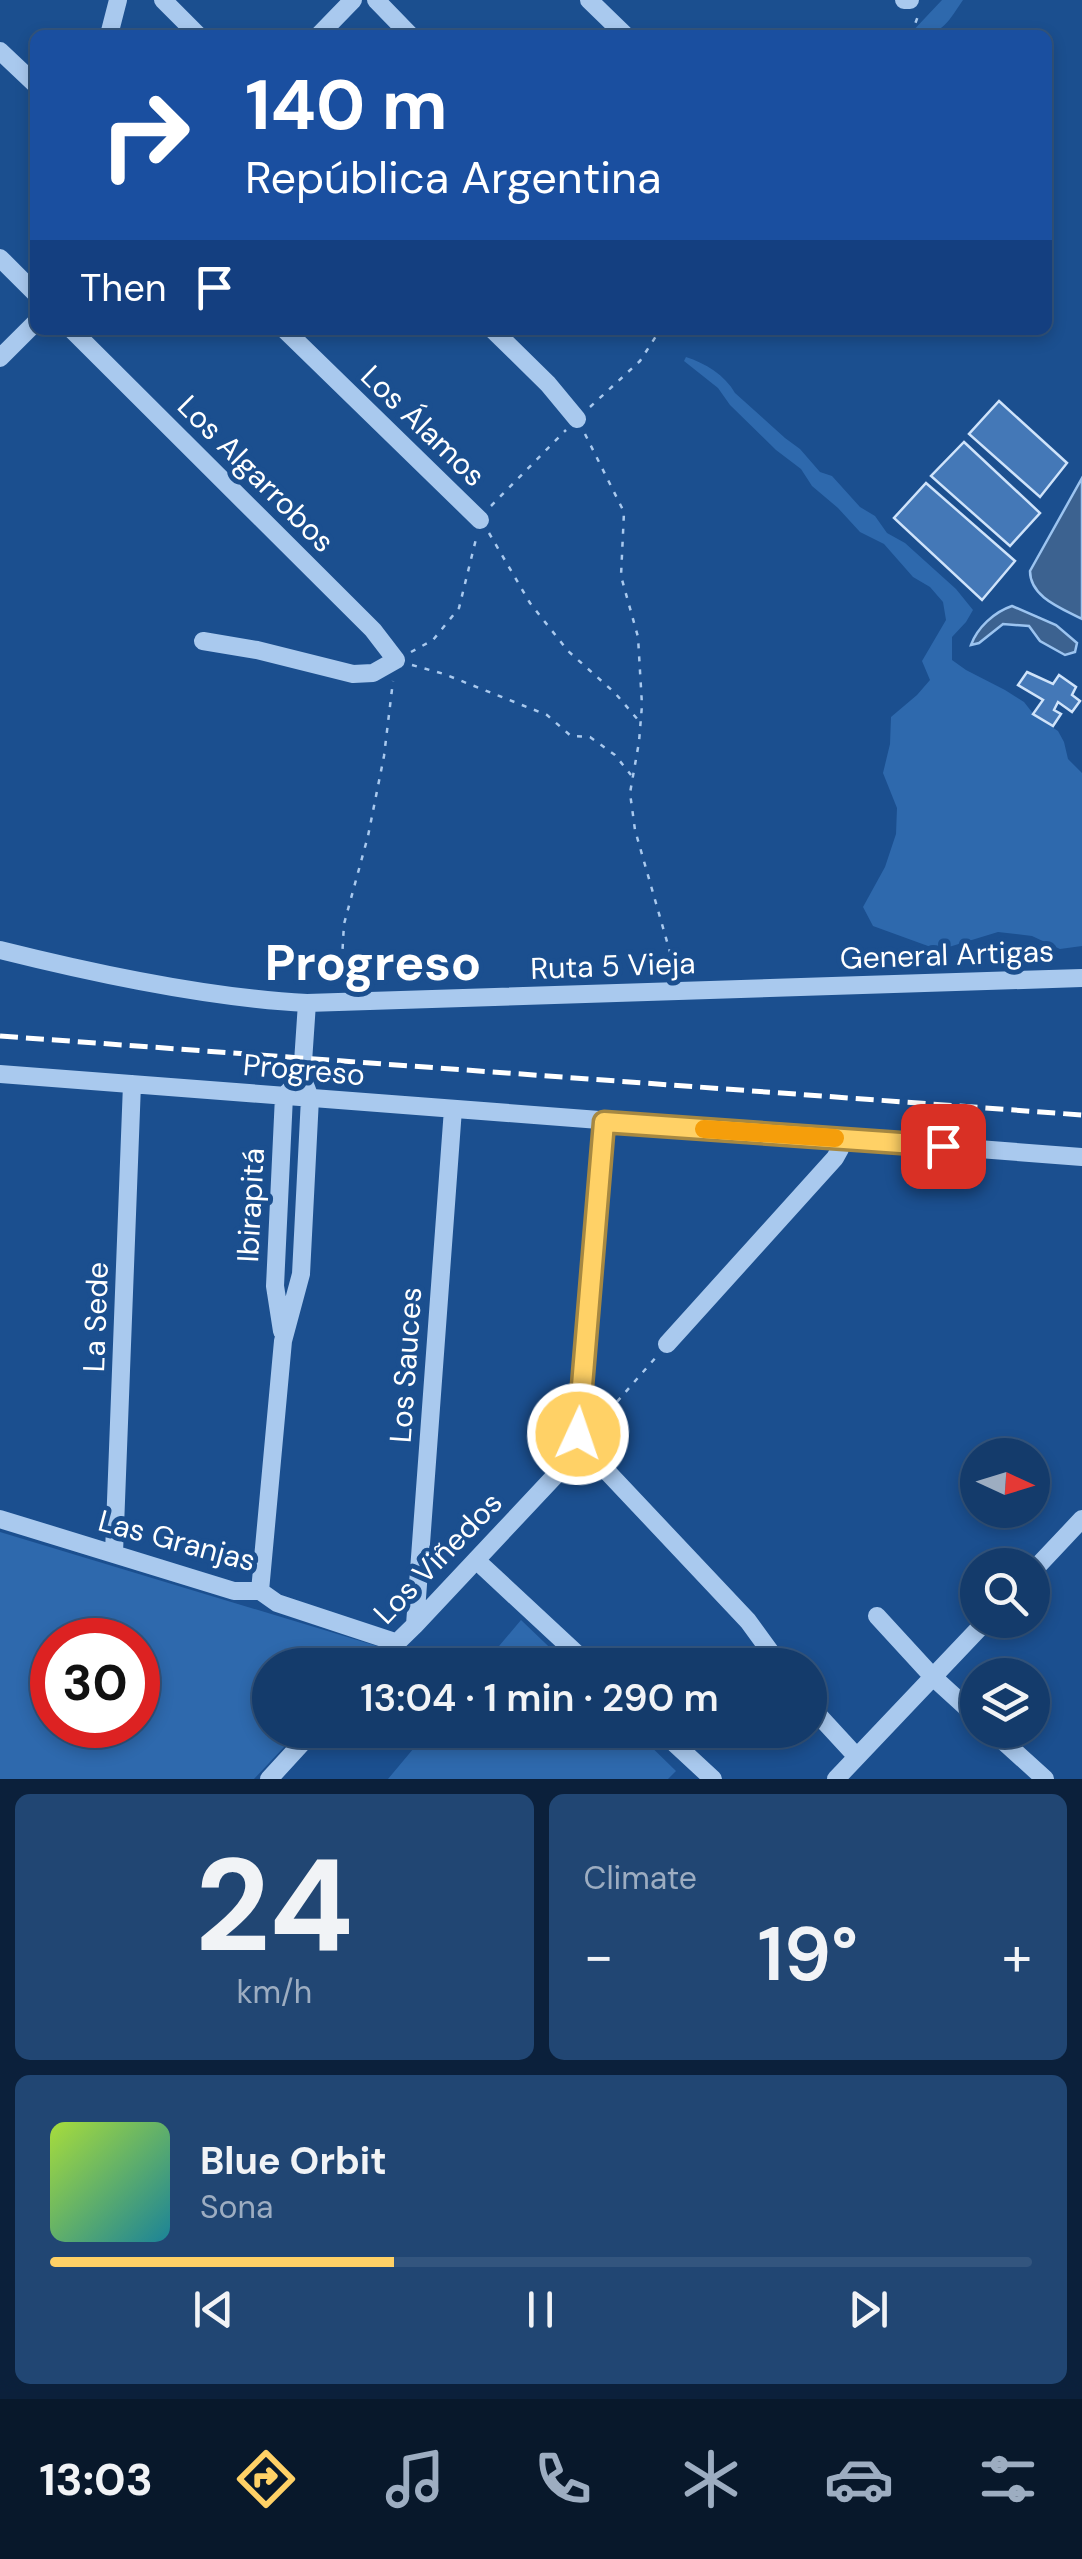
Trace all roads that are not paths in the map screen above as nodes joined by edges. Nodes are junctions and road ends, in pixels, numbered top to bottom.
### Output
1 (118, 0) edge
2 (163, 0) edge
3 (353, 0) edge
4 (376, 0) edge
5 (588, 0) edge
6 (110, 30) edge
7 (193, 30) edge
8 (324, 30) edge
9 (405, 30) edge
10 (620, 30) edge
11 (0, 51) edge
12 (30, 79) edge
13 (0, 258) edge
14 (30, 288) edge
15 (30, 327) edge
16 (77, 335) edge
17 (291, 335) edge
18 (498, 335) edge
19 (0, 358) edge
20 (577, 420) road end
21 (480, 520) road end
22 (203, 641) dead end
23 (0, 950) edge
24 (1082, 978) edge
25 (814, 986) joint
26 (306, 1003) junction
27 (0, 1074) edge
28 (302, 1077) junction
29 (132, 1084) junction
30 (284, 1096) junction
31 (310, 1098) junction
32 (453, 1110) junction
33 (604, 1122) junction
34 (839, 1138) junction
35 (1082, 1157) edge
36 (283, 1341) junction
37 (668, 1344) road end
38 (583, 1446) junction
39 (0, 1519) edge
40 (1082, 1519) edge
41 (114, 1553) junction
42 (1050, 1553) edge
43 (476, 1560) junction
44 (260, 1591) junction
45 (878, 1616) dead end
46 (415, 1625) junction
47 (969, 1638) edge
48 (395, 1642) junction
49 (390, 1648) edge
50 (571, 1648) edge
51 (768, 1648) edge
52 (933, 1677) junction
53 (960, 1702) edge
54 (827, 1724) edge
55 (297, 1748) edge
56 (679, 1748) edge
57 (1011, 1748) edge
58 (857, 1756) junction
59 (269, 1779) edge
60 (713, 1779) edge
61 (836, 1779) edge
62 (1045, 1779) edge

1 - 6 street
2 - 7 street
3 - 8 street
4 - 9 street
5 - 10 street
11 - 12 street
13 - 14 street
15 - 19 street
16 - 22 street, Los Algarrobos
17 - 21 street, Los Álamos
18 - 20 street
23 - 26 street, Ruta 5 Vieja
24 - 25 street, General Artigas
25 - 26 street, Ruta 5 Vieja
26 - 28 street, Ibirapitá
27 - 29 street, Progreso
28 - 30 street
28 - 31 street, Ibirapitá
29 - 30 street, Progreso
29 - 41 street, La Sede
30 - 31 street, Progreso
30 - 36 street, Ibirapitá
31 - 32 street, Progreso
31 - 36 street, Ibirapitá
32 - 33 street, Progreso
32 - 46 street, Los Sauces
33 - 34 street, Progreso
33 - 38 street
34 - 35 street, Progreso
34 - 37 street
36 - 44 street, Ibirapitá
38 - 43 street, Los Viñedos
38 - 51 street
39 - 41 street, Las Granjas
40 - 42 street
41 - 44 street, Las Granjas
43 - 46 street, Los Viñedos
43 - 50 street
44 - 48 street, Las Granjas
45 - 52 street
46 - 48 street, Los Viñedos
47 - 52 street
48 - 49 street, Los Viñedos
52 - 53 street
52 - 58 street
54 - 58 street
55 - 59 street
56 - 60 street
57 - 62 street
58 - 61 street

